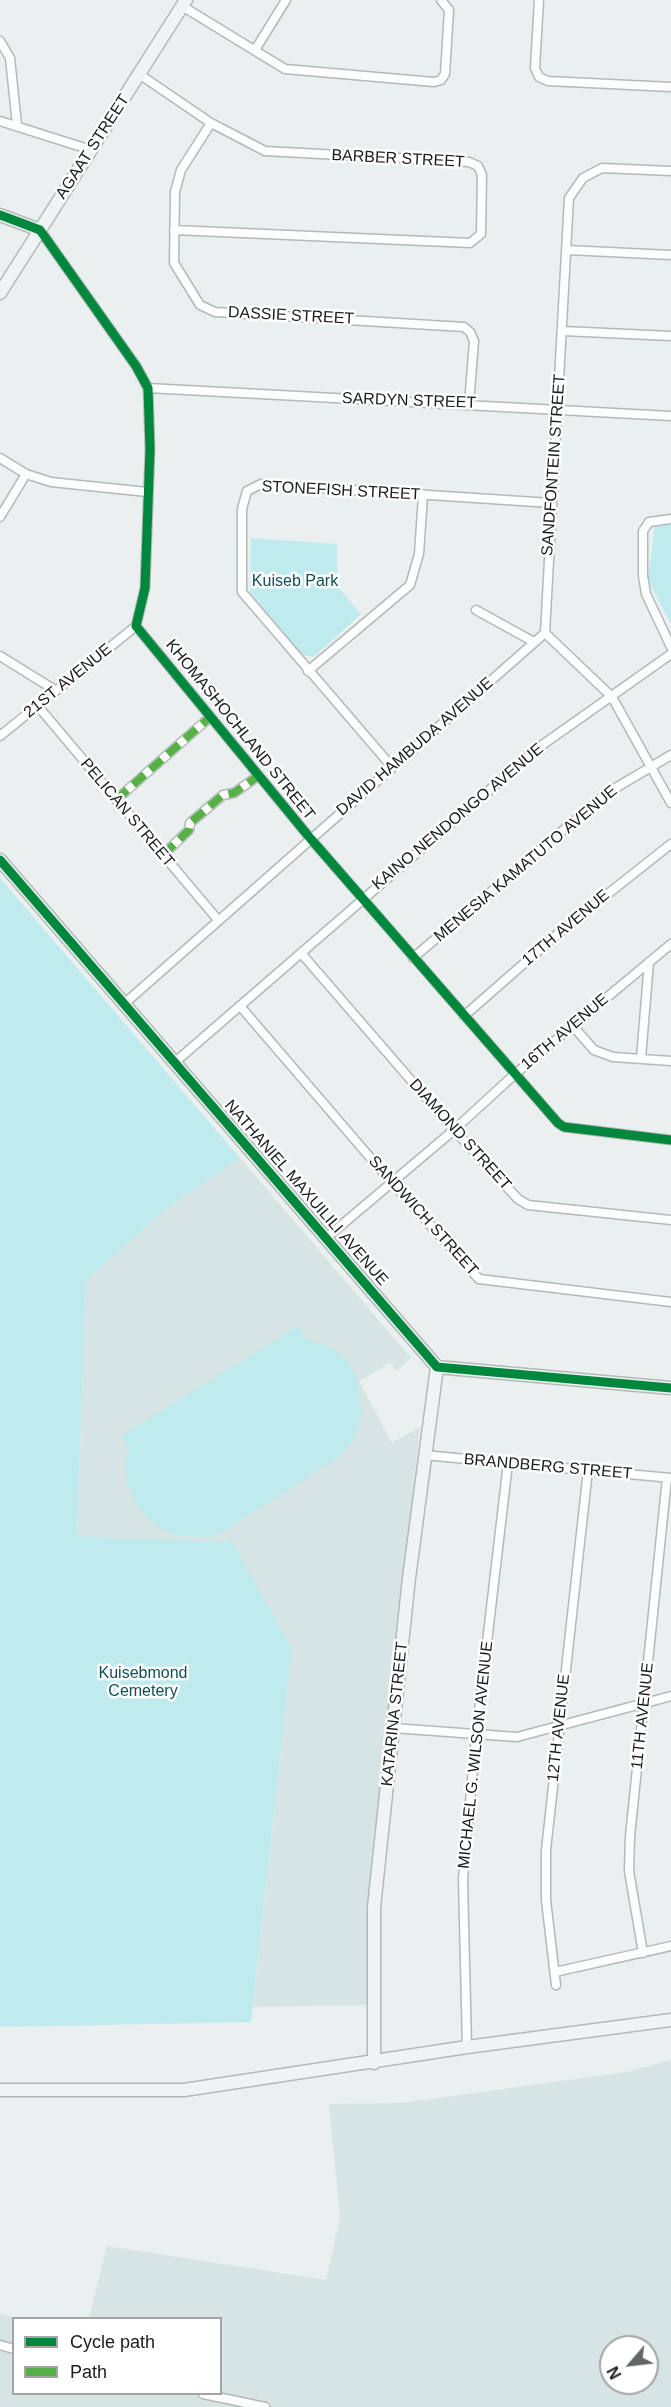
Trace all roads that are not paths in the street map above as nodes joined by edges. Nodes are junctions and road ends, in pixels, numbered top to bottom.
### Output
1 (286, 0) edge
2 (441, 0) edge
3 (539, 0) edge
4 (184, 3) edge
5 (0, 41) edge
6 (255, 50) junction
7 (140, 74) junction
8 (671, 87) edge
9 (0, 121) edge
10 (211, 123) junction
11 (17, 125) junction
12 (91, 150) junction
13 (671, 171) edge
14 (0, 215) edge
15 (40, 230) junction
16 (174, 230) junction
17 (567, 250) junction
18 (671, 255) edge
19 (0, 293) edge
20 (563, 331) junction
21 (671, 336) edge
22 (148, 388) junction
23 (469, 404) junction
24 (558, 409) junction
25 (671, 416) edge
26 (0, 458) edge
27 (26, 474) junction
28 (147, 492) junction
29 (423, 495) junction
30 (551, 503) junction
31 (0, 517) edge
32 (671, 519) edge
33 (476, 610) dead end
34 (136, 626) junction
35 (545, 633) junction
36 (534, 642) junction
37 (671, 647) edge
38 (671, 654) edge
39 (0, 656) edge
40 (308, 670) junction
41 (55, 690) junction
42 (612, 697) junction
43 (37, 705) junction
44 (210, 717) junction
45 (0, 736) edge
46 (671, 755) edge
47 (651, 766) junction
48 (392, 767) junction
49 (258, 776) junction
50 (116, 800) junction
51 (671, 803) edge
52 (310, 838) junction
53 (671, 844) edge
54 (163, 855) junction
55 (0, 860) edge
56 (362, 898) junction
57 (218, 920) junction
58 (671, 944) edge
59 (300, 953) junction
60 (413, 958) junction
61 (649, 962) junction
62 (124, 1004) junction
63 (240, 1006) junction
64 (464, 1016) junction
65 (572, 1025) junction
66 (641, 1058) junction
67 (671, 1061) edge
68 (174, 1064) junction
69 (514, 1074) junction
70 (454, 1130) junction
71 (671, 1140) edge
72 (392, 1183) junction
73 (671, 1220) edge
74 (325, 1239) junction
75 (671, 1302) edge
76 (437, 1367) junction
77 (671, 1388) edge
78 (424, 1455) junction
79 (508, 1463) junction
80 (588, 1470) junction
81 (669, 1478) edge
82 (671, 1696) edge
83 (644, 1704) junction
84 (560, 1726) junction
85 (393, 1728) junction
86 (476, 1736) junction
87 (671, 1946) edge
88 (643, 1953) junction
89 (555, 1972) junction
90 (556, 1985) dead end
91 (671, 2020) edge
92 (466, 2047) junction
93 (374, 2063) junction
94 (0, 2090) edge
95 (208, 2395) edge
96 (265, 2407) edge

1 - 6 street
2 - 6 street
3 - 8 street
4 - 6 street
4 - 7 street, AGAAT STREET
5 - 11 street
7 - 10 street, BARBER STREET
7 - 12 street, AGAAT STREET
9 - 11 street
10 - 16 street, DASSIE STREET
10 - 16 street, BARBER STREET
11 - 12 street
12 - 15 street, AGAAT STREET
13 - 17 street, SANDFONTEIN STREET
14 - 15 street
15 - 19 street, AGAAT STREET
15 - 22 street
16 - 23 street, DASSIE STREET
17 - 18 street
17 - 20 street, SANDFONTEIN STREET
20 - 21 street
20 - 24 street, SANDFONTEIN STREET
22 - 23 street, SARDYN STREET
22 - 28 street
23 - 24 street, SARDYN STREET
24 - 25 street, SARDYN STREET
24 - 30 street, SANDFONTEIN STREET
26 - 27 street
27 - 28 street
27 - 31 street
28 - 34 street
29 - 30 street, STONEFISH STREET
29 - 40 street
29 - 40 street, STONEFISH STREET
30 - 35 street, SANDFONTEIN STREET
32 - 37 street
33 - 36 street
34 - 41 street, 21ST AVENUE
34 - 44 street, KHOMASHOCHLAND STREET
35 - 36 street, DAVID HAMBUDA AVENUE
35 - 42 street
36 - 48 street, DAVID HAMBUDA AVENUE
38 - 42 street, KAINO NENDONGO AVENUE
39 - 41 street
40 - 48 street, STONEFISH STREET
41 - 43 street, 21ST AVENUE
42 - 47 street
42 - 56 street, KAINO NENDONGO AVENUE
43 - 45 street, 21ST AVENUE
43 - 50 street, PELICAN STREET
44 - 49 street, KHOMASHOCHLAND STREET
44 - 50 street
46 - 47 street, MENESIA KAMATUTO AVENUE
47 - 51 street
47 - 60 street, MENESIA KAMATUTO AVENUE
48 - 52 street, DAVID HAMBUDA AVENUE
49 - 52 street, KHOMASHOCHLAND STREET
49 - 54 street
50 - 54 street, PELICAN STREET
52 - 56 street, KHOMASHOCHLAND STREET
52 - 57 street, DAVID HAMBUDA AVENUE
53 - 64 street, 17TH AVENUE
54 - 57 street, PELICAN STREET
55 - 62 street, NATHANIEL MAXUILILI AVENUE
56 - 59 street, KAINO NENDONGO AVENUE
56 - 60 street, KHOMASHOCHLAND STREET
57 - 62 street, DAVID HAMBUDA AVENUE
58 - 61 street, 16TH AVENUE
59 - 63 street, KAINO NENDONGO AVENUE
59 - 70 street, DIAMOND STREET
60 - 64 street, KHOMASHOCHLAND STREET
61 - 65 street, 16TH AVENUE
61 - 66 street
62 - 68 street, NATHANIEL MAXUILILI AVENUE
63 - 68 street, KAINO NENDONGO AVENUE
63 - 72 street, SANDWICH STREET
64 - 69 street, KHOMASHOCHLAND STREET
65 - 66 street
65 - 69 street, 16TH AVENUE
66 - 67 street
68 - 74 street, NATHANIEL MAXUILILI AVENUE
69 - 70 street, 16TH AVENUE
69 - 71 street, KHOMASHOCHLAND STREET
70 - 72 street, 16TH AVENUE
70 - 73 street, DIAMOND STREET
72 - 74 street, 16TH AVENUE
72 - 75 street, SANDWICH STREET
74 - 76 street, NATHANIEL MAXUILILI AVENUE
76 - 77 street
76 - 78 street, KATARINA STREET
78 - 79 street, BRANDBERG STREET
78 - 85 street, KATARINA STREET
79 - 80 street, BRANDBERG STREET
79 - 86 street, MICHAEL G. WILSON AVENUE
80 - 81 street, BRANDBERG STREET
80 - 84 street, 12TH AVENUE
81 - 83 street, 11TH AVENUE
82 - 83 street
83 - 84 street
83 - 88 street, 11TH AVENUE
84 - 86 street
84 - 89 street, 12TH AVENUE
85 - 86 street
85 - 93 street, KATARINA STREET
86 - 92 street, MICHAEL G. WILSON AVENUE
87 - 88 street
88 - 89 street
89 - 90 street, 12TH AVENUE
91 - 92 street
92 - 93 street
93 - 94 street
95 - 96 street

